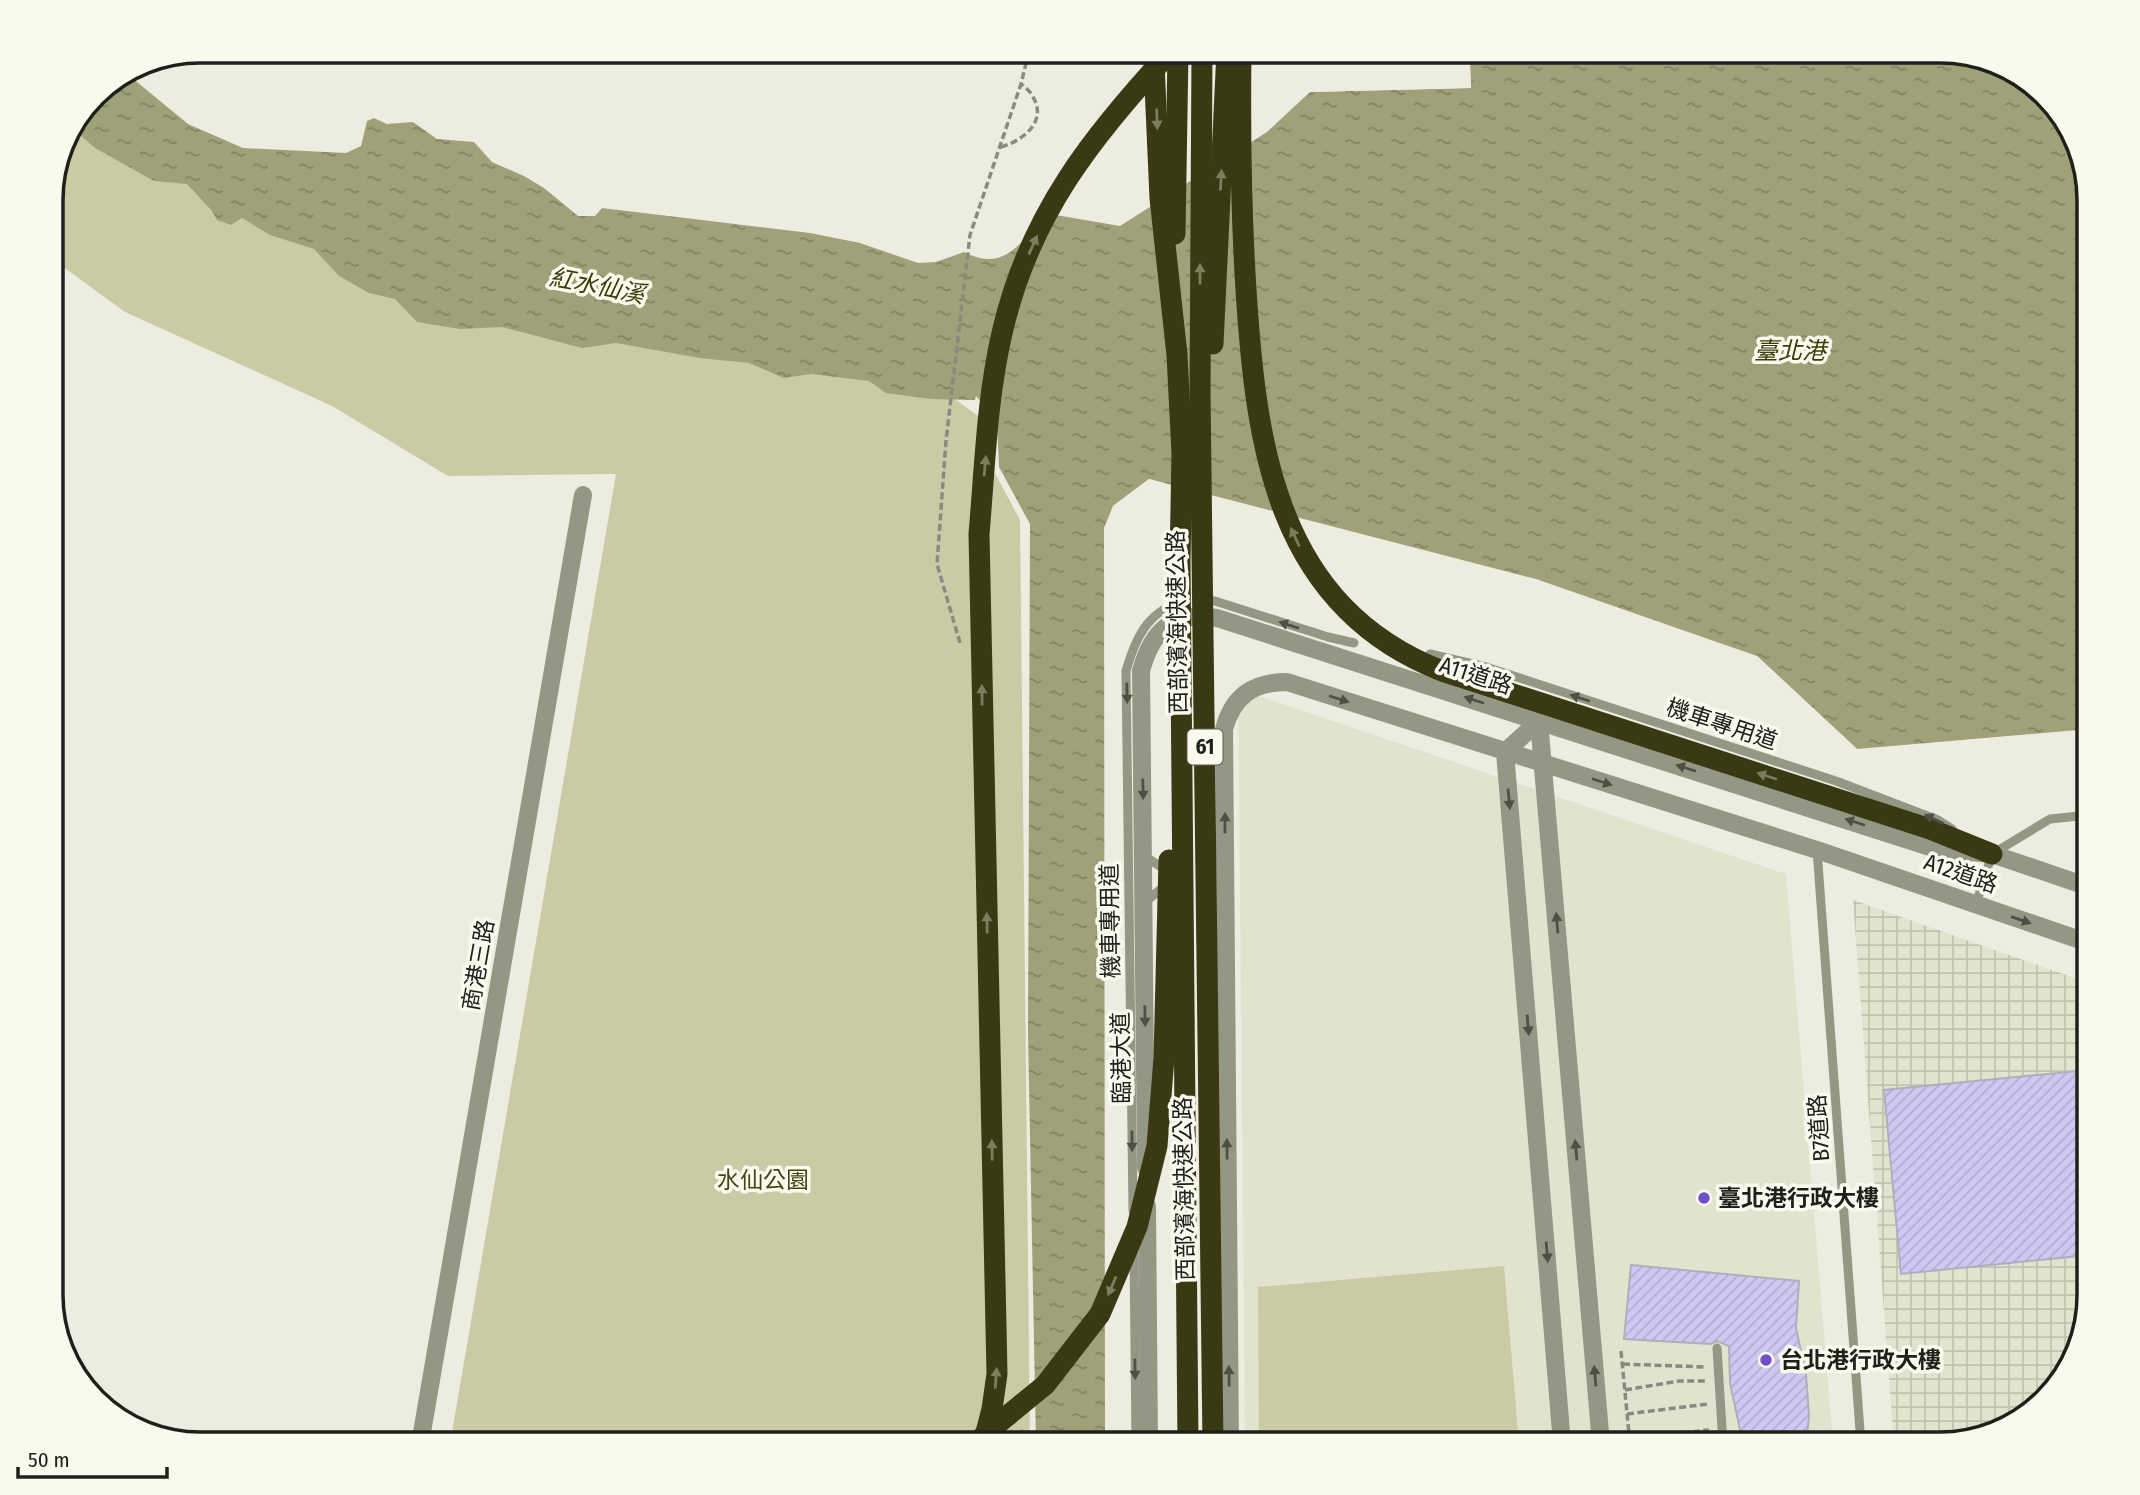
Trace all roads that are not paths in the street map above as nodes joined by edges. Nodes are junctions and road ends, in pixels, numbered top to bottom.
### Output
1 (1154, 63) edge
2 (1160, 63) edge
3 (1178, 63) edge
4 (1202, 63) edge
5 (1226, 63) edge
6 (1241, 63) edge
7 (583, 495) dead end
8 (1361, 635) junction
9 (1430, 654) dead end
10 (1141, 671) joint
11 (1539, 721) junction
12 (1174, 736) junction
13 (1505, 752) junction
14 (1543, 764) junction
15 (1821, 811) joint
16 (2077, 817) edge
17 (1225, 850) junction
18 (1817, 850) junction
19 (1143, 855) junction
20 (1992, 855) junction
21 (2077, 883) edge
22 (1225, 900) junction
23 (1144, 903) junction
24 (1976, 904) junction
25 (2077, 939) edge
26 (1717, 1348) dead end
27 (422, 1432) edge
28 (986, 1432) edge
29 (987, 1432) edge
30 (1136, 1432) edge
31 (1149, 1432) edge
32 (1178, 1432) edge
33 (1188, 1432) edge
34 (1205, 1432) edge
35 (1213, 1432) edge
36 (1230, 1432) edge
37 (1561, 1432) edge
38 (1600, 1432) edge
39 (1722, 1432) edge
40 (1860, 1432) edge

1 -> 33 highway, bridge
28 -> 2 highway, bridge
3 - 12 highway, 西部濱海快速公路 / 61, bridge
35 -> 4 highway, 西部濱海快速公路 / 61, bridge
34 -> 5 highway, bridge
8 -> 6 highway
7 - 27 street, 商港三路
20 -> 8 highway
8 -> 30 lane, 機車專用道
20 -> 9 lane, 機車專用道
11 -> 10 street, A11道路
10 -> 19 street, 臨港大道
11 - 13 street
11 - 14 street
15 -> 11 street, A11道路
12 -> 29 highway, bridge
12 - 32 highway, 西部濱海快速公路 / 61
13 - 14 street
17 -> 13 street
13 -> 37 street
14 -> 18 street
38 -> 14 street
20 -> 15 street, A12道路
16 - 20 lane
17 - 19 lane
17 - 22 street
18 - 24 street, A12道路
18 - 40 lane, B7道路
19 - 23 street, 臨港大道
20 - 21 street, A12道路
20 - 24 lane
22 - 23 lane
36 -> 22 street
23 -> 31 street, 臨港大道
24 -> 25 street, A12道路
26 - 39 lane

